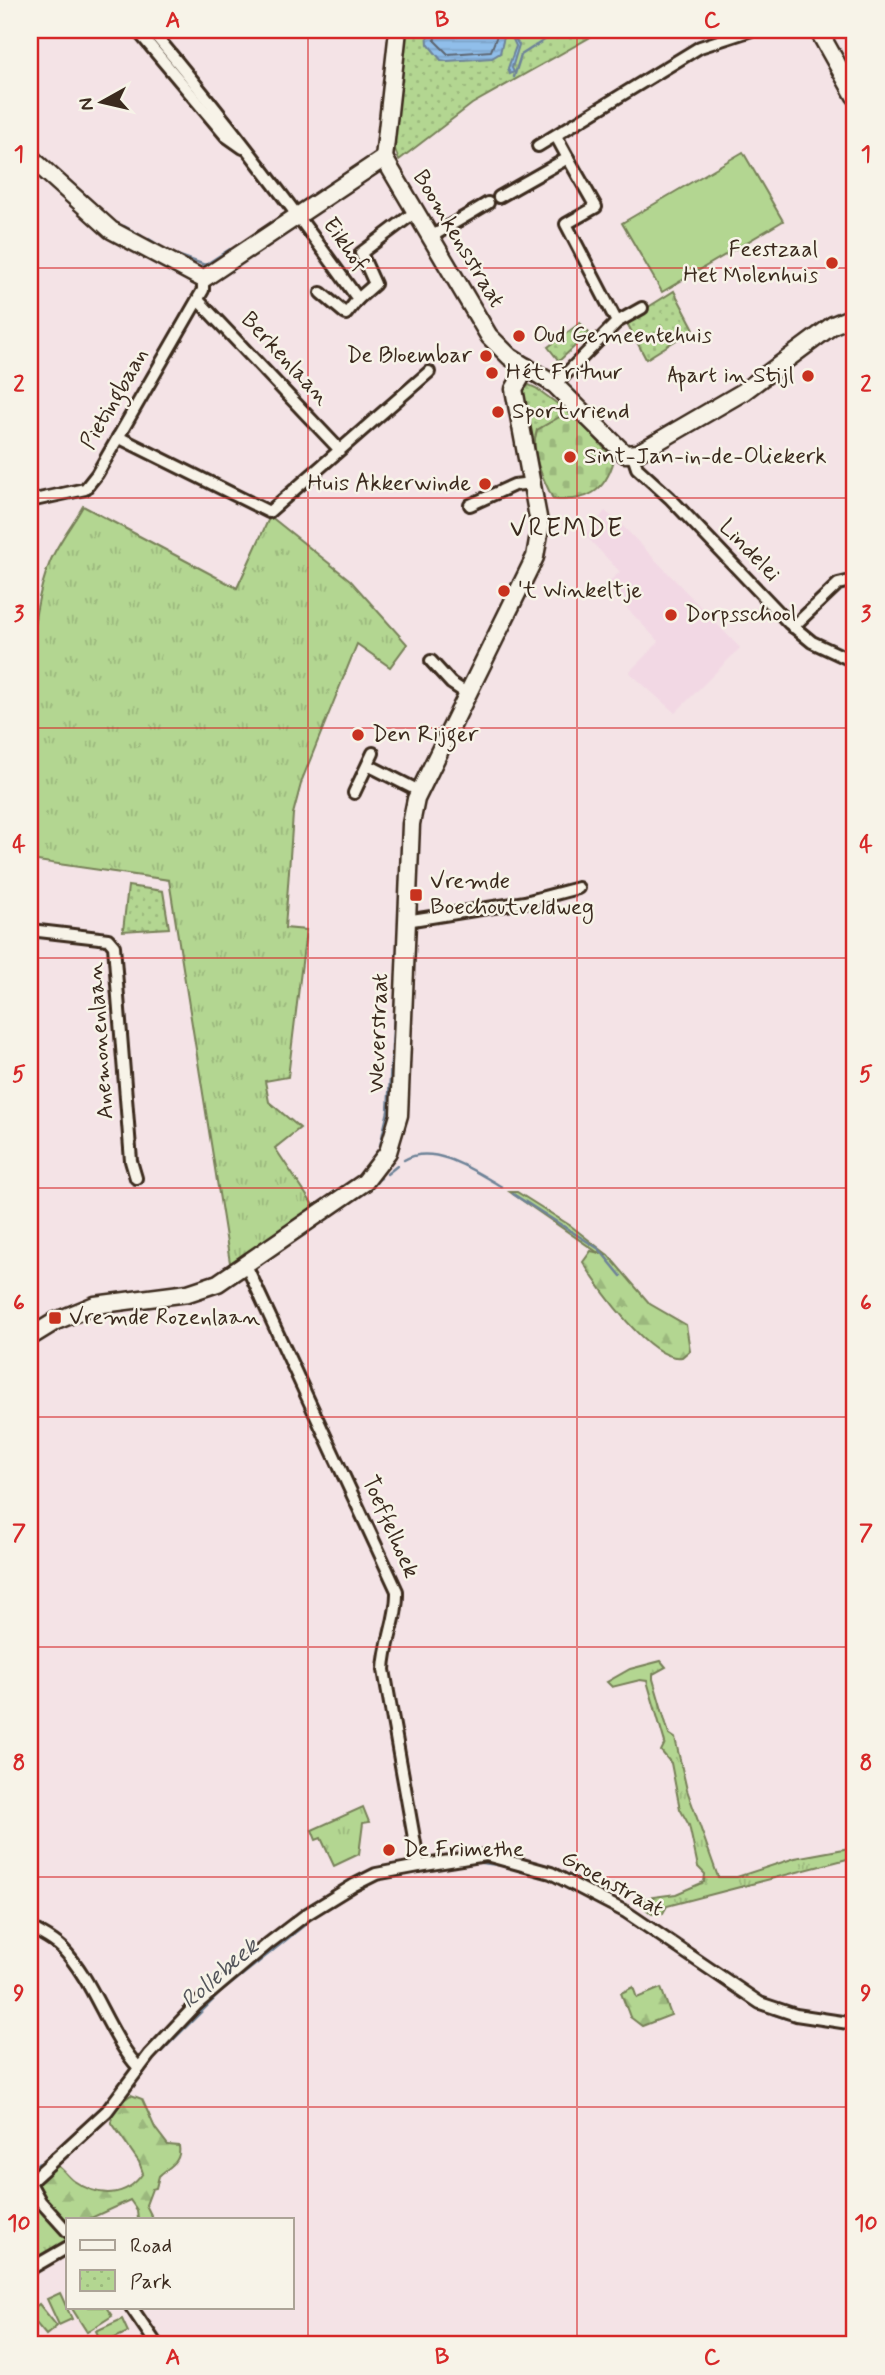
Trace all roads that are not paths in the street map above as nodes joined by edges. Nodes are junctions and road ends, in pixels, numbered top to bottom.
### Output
1 (137, 30) edge
2 (151, 30) edge
3 (398, 30) edge
4 (752, 30) edge
5 (818, 30) edge
6 (161, 50) junction
7 (855, 96) edge
8 (556, 136) junction
9 (538, 146) dead end
10 (30, 157) edge
11 (384, 158) junction
12 (568, 158) junction
13 (499, 197) dead end
14 (488, 203) dead end
15 (415, 212) junction
16 (298, 215) junction
17 (429, 238) junction
18 (203, 279) junction
19 (321, 293) dead end
20 (358, 299) junction
21 (198, 300) junction
22 (642, 308) dead end
23 (855, 316) edge
24 (617, 322) junction
25 (527, 367) junction
26 (429, 372) dead end
27 (555, 385) junction
28 (118, 437) junction
29 (339, 449) junction
30 (625, 454) junction
31 (532, 483) junction
32 (30, 501) edge
33 (470, 505) dead end
34 (855, 580) edge
35 (793, 627) junction
36 (431, 661) dead end
37 (855, 662) edge
38 (466, 693) junction
39 (373, 753) dead end
40 (368, 765) junction
41 (419, 791) junction
42 (354, 793) dead end
43 (578, 888) dead end
44 (406, 921) junction
45 (30, 930) edge
46 (136, 1178) dead end
47 (246, 1265) junction
48 (30, 1337) edge
49 (419, 1866) junction
50 (30, 1927) edge
51 (855, 2024) edge
52 (139, 2068) junction
53 (30, 2183) edge
54 (66, 2230) edge
55 (66, 2248) edge
56 (30, 2269) edge
57 (132, 2308) edge
58 (157, 2345) edge

1 - 6 street
2 - 6 street
3 - 11 street
4 - 8 street
5 - 7 street
6 - 16 street, Eikhof
8 - 9 street
8 - 12 street
10 - 18 street
11 - 15 street, Boomkensstraat
11 - 16 street
12 - 13 street
12 - 24 street
14 - 17 street
15 - 17 street, Boomkensstraat
15 - 20 street, Eikhof
16 - 18 street
16 - 20 street, Eikhof
17 - 25 street, Boomkensstraat
18 - 21 street, Pietingbaan
19 - 20 street, Eikhof
21 - 28 street, Pietingbaan
21 - 29 street, Berkenlaan
22 - 24 street
23 - 30 street
24 - 27 street
25 - 27 street, Boomkensstraat
25 - 31 street
26 - 29 street
27 - 30 street, Boomkensstraat
28 - 29 street
28 - 32 street, Pietingbaan
30 - 35 street, Lindelei
31 - 33 street
31 - 38 street, Weverstraat
34 - 35 street
35 - 37 street, Lindelei
36 - 38 street
38 - 41 street, Weverstraat
39 - 40 street
40 - 41 street
40 - 42 street
41 - 44 street, Weverstraat
43 - 44 street
44 - 47 street, Weverstraat
45 - 46 street, Anemonenlaan
47 - 48 street, Weverstraat
47 - 49 street, Toeffelhoek
49 - 51 street, Groenstraat
49 - 52 street, Groenstraat
50 - 52 street
52 - 53 street, Groenstraat
53 - 54 street
55 - 56 street
57 - 58 street

